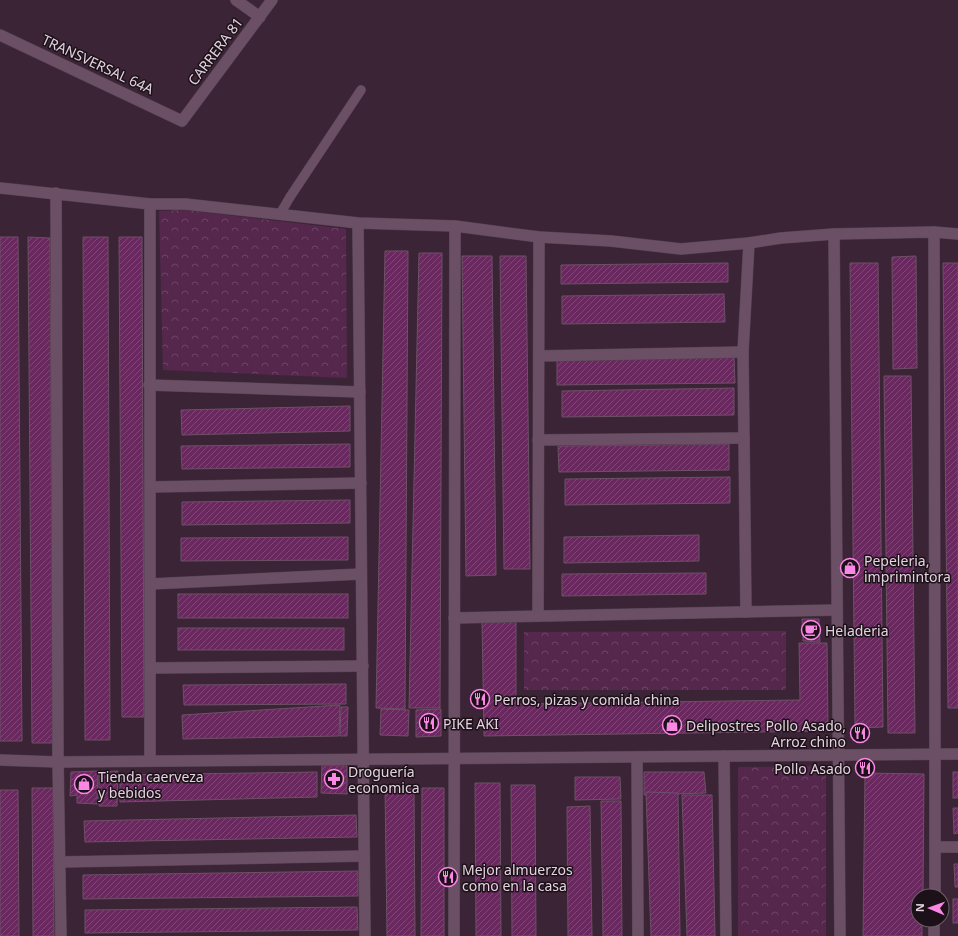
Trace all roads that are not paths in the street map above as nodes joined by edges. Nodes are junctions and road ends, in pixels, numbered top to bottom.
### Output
1 (236, 0) edge
2 (272, 0) edge
3 (260, 17) junction
4 (0, 35) edge
5 (361, 90) dead end
6 (182, 121) joint
7 (0, 188) edge
8 (56, 194) junction
9 (150, 204) junction
10 (280, 214) junction
11 (358, 223) junction
12 (456, 226) junction
13 (934, 232) junction
14 (834, 234) junction
15 (958, 234) edge
16 (539, 237) junction
17 (749, 243) junction
18 (743, 352) junction
19 (539, 356) junction
20 (149, 385) junction
21 (360, 392) junction
22 (744, 438) junction
23 (538, 440) junction
24 (361, 483) junction
25 (150, 487) junction
26 (362, 574) junction
27 (150, 584) junction
28 (837, 610) junction
29 (746, 612) junction
30 (538, 616) junction
31 (454, 618) junction
32 (362, 666) junction
33 (150, 668) junction
34 (935, 754) junction
35 (958, 754) edge
36 (838, 755) junction
37 (724, 756) junction
38 (637, 757) junction
39 (454, 758) junction
40 (363, 759) junction
41 (0, 760) edge
42 (150, 761) junction
43 (58, 762) junction
44 (935, 847) junction
45 (958, 847) edge
46 (364, 856) junction
47 (60, 862) junction
48 (935, 888) edge
49 (61, 936) edge
50 (365, 936) edge
51 (454, 936) edge
52 (638, 936) edge
53 (726, 936) edge
54 (840, 936) edge

1 - 3 street
2 - 3 street, CARRERA 81
3 - 6 street, CARRERA 81
4 - 6 street, TRANSVERSAL 64A
5 - 10 lane
7 - 8 street
8 - 9 street
8 - 43 street
9 - 10 street
9 - 20 street
10 - 11 street
11 - 12 street
11 - 21 street
12 - 16 street
12 - 31 street
13 - 14 street
13 - 15 street
13 - 34 street
14 - 17 street
14 - 28 street
16 - 17 street
16 - 19 street
17 - 18 street
18 - 19 street
18 - 22 street
19 - 23 street
20 - 21 street
20 - 25 street
21 - 24 street
22 - 23 street
22 - 29 street
23 - 30 street
24 - 25 street
24 - 26 street
25 - 27 street
26 - 27 street
26 - 32 street
27 - 33 street
28 - 29 street
28 - 36 street
29 - 30 street
30 - 31 street
31 - 39 street
32 - 33 street
32 - 40 street
33 - 42 street
34 - 35 street
34 - 36 street
34 - 44 street
36 - 37 street
36 - 54 street
37 - 38 street
37 - 53 street
38 - 39 street
38 - 52 street
39 - 40 street
39 - 51 street
40 - 42 street
40 - 46 street
41 - 43 street
42 - 43 street
43 - 47 street
44 - 45 street
44 - 48 street
46 - 47 street
46 - 50 street
47 - 49 street

